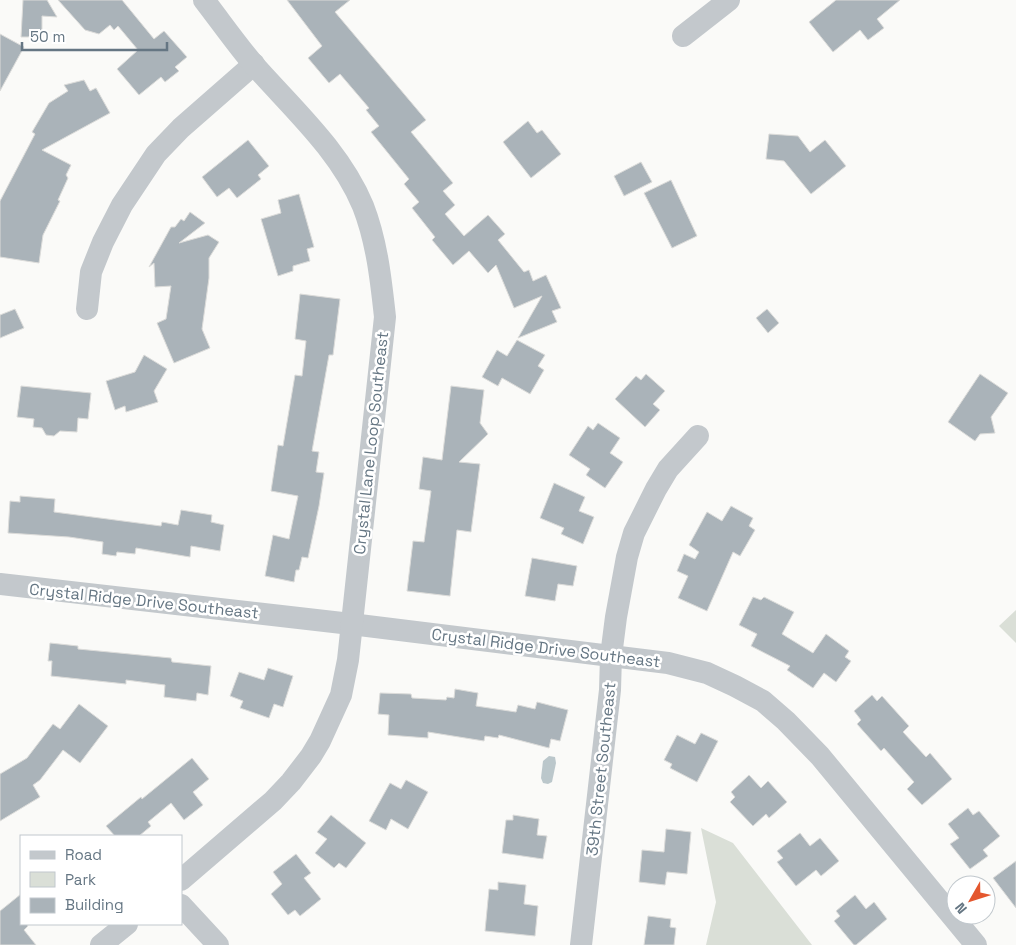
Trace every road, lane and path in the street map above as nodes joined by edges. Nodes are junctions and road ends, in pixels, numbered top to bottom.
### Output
1 (204, 0) edge
2 (729, 0) edge
3 (682, 36) dead end
4 (254, 64) junction
5 (87, 310) dead end
6 (698, 436) dead end
7 (0, 584) edge
8 (351, 624) junction
9 (611, 656) junction
10 (182, 879) edge
11 (182, 906) edge
12 (126, 925) edge
13 (101, 945) edge
14 (218, 945) edge
15 (580, 945) edge
16 (976, 945) edge

1 - 4 street, Crystal Lane Loop Southeast
2 - 3 street
4 - 5 street
4 - 8 street, Crystal Lane Loop Southeast
6 - 9 street, 39th Street Southeast
7 - 8 street, Crystal Ridge Drive Southeast
8 - 9 street, Crystal Ridge Drive Southeast
8 - 10 street, Crystal Lane Loop Southeast
9 - 15 street, 39th Street Southeast
9 - 16 street, Crystal Ridge Drive Southeast
11 - 14 street
12 - 13 street

